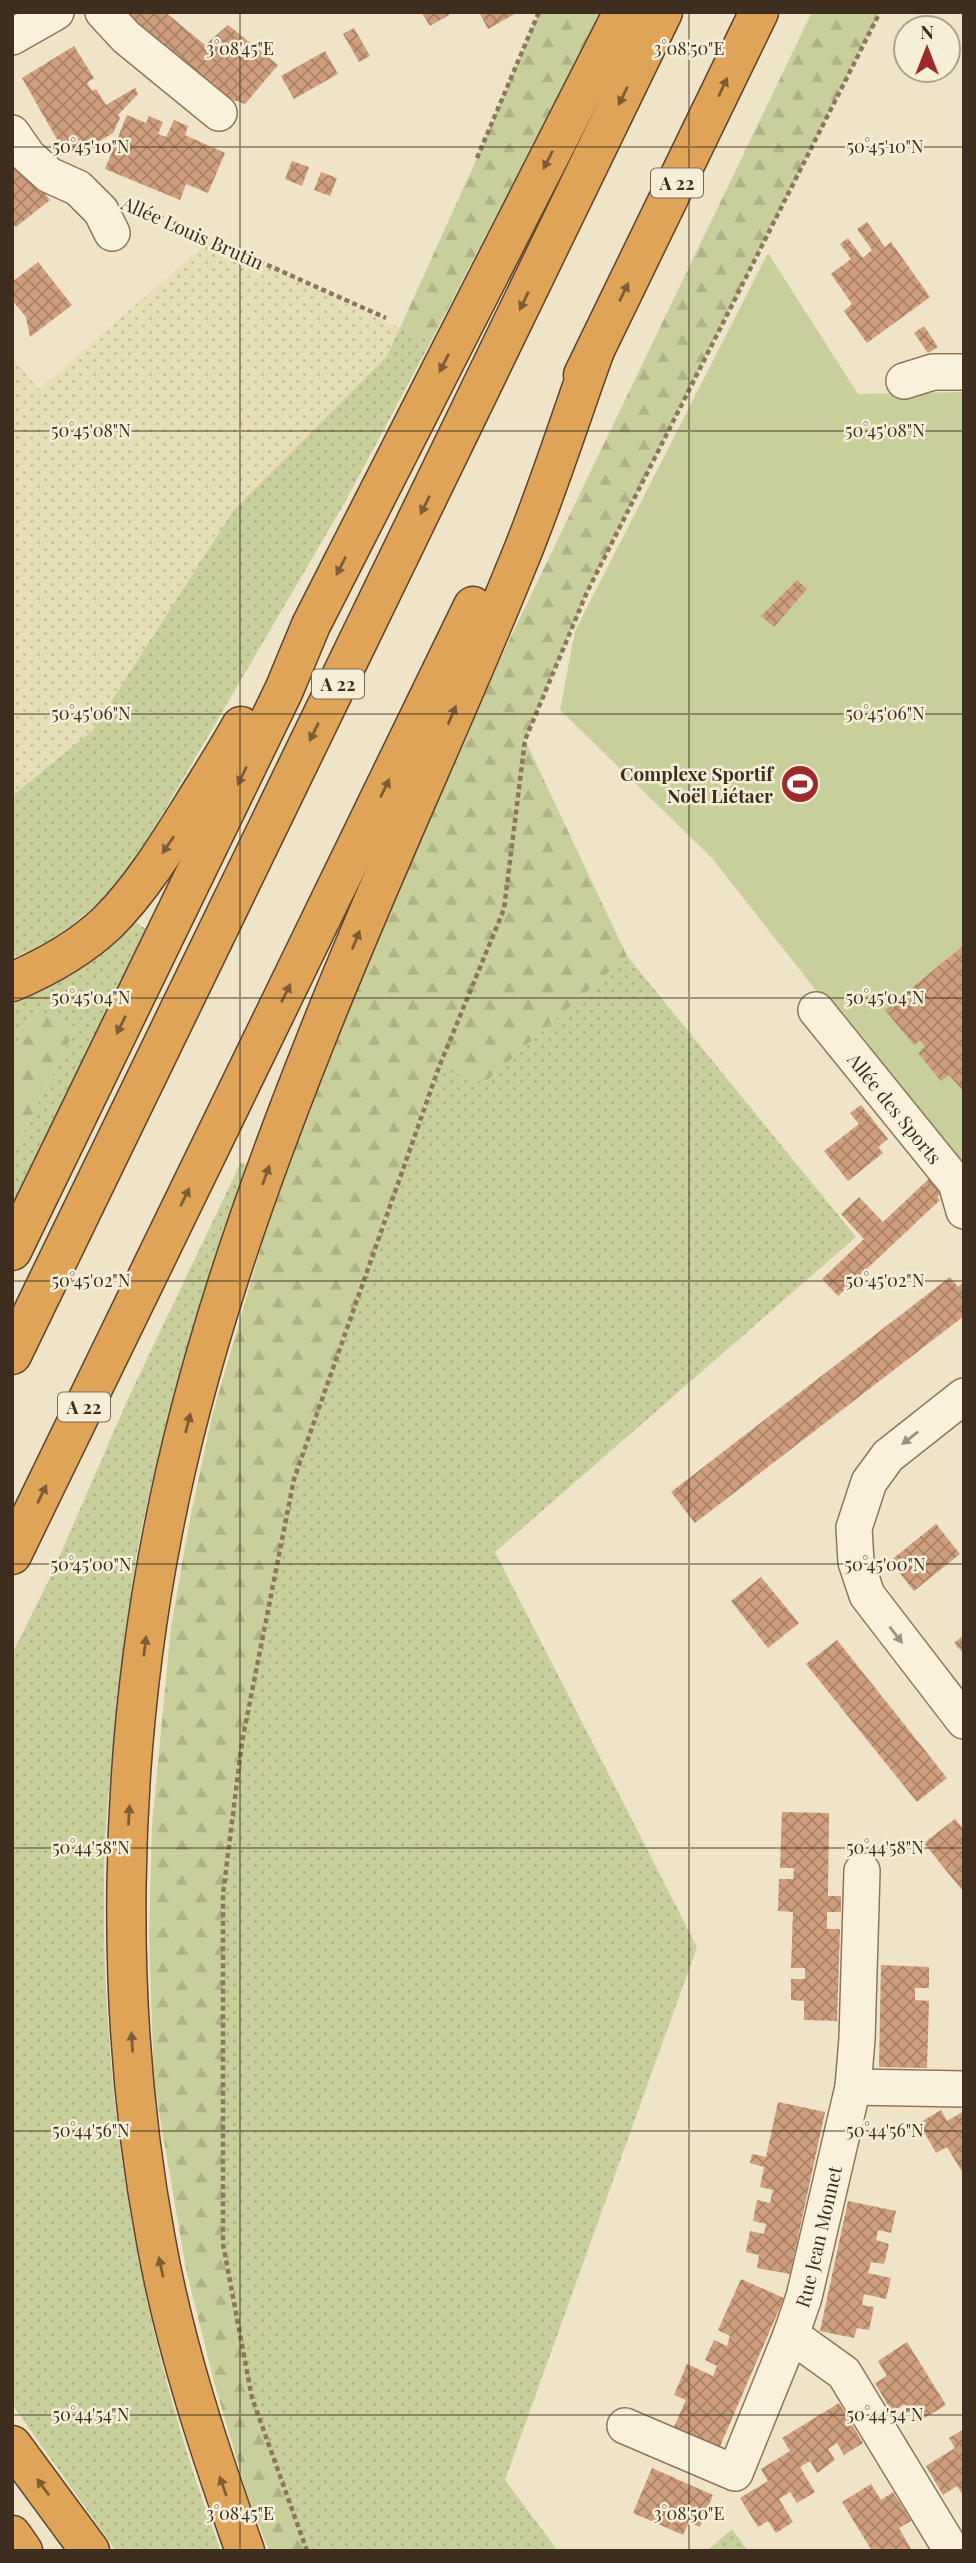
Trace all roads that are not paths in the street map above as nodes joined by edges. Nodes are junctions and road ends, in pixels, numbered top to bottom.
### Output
1 (56, 12) edge
2 (103, 12) edge
3 (623, 12) edge
4 (663, 12) edge
5 (759, 12) edge
6 (12, 37) edge
7 (219, 113) dead end
8 (12, 133) edge
9 (112, 233) dead end
10 (594, 353) junction
11 (964, 373) edge
12 (904, 381) dead end
13 (311, 625) junction
14 (12, 982) edge
15 (816, 1010) dead end
16 (964, 1211) edge
17 (12, 1251) edge
18 (12, 1355) edge
19 (964, 1396) edge
20 (12, 1555) edge
21 (964, 1721) edge
22 (862, 1871) dead end
23 (853, 2087) junction
24 (964, 2089) edge
25 (791, 2335) junction
26 (625, 2426) dead end
27 (12, 2445) edge
28 (12, 2535) edge
29 (953, 2535) edge
30 (83, 2544) edge
31 (23, 2551) edge
32 (245, 2551) edge

1 - 6 street
2 - 7 street
3 -> 13 highway
4 -> 18 highway, A 22
10 -> 5 highway, A 22
8 - 9 street
20 -> 10 highway, A 22
32 -> 10 highway
11 - 12 street
13 -> 14 highway
13 -> 17 highway
15 - 16 street, Allée des Sports
19 -> 21 street
22 - 23 street, Rue Jean Monnet
23 - 24 street
23 - 25 street, Rue Jean Monnet
25 - 26 street, Rue Jean Monnet
25 - 29 street
30 -> 27 highway
28 - 31 highway

